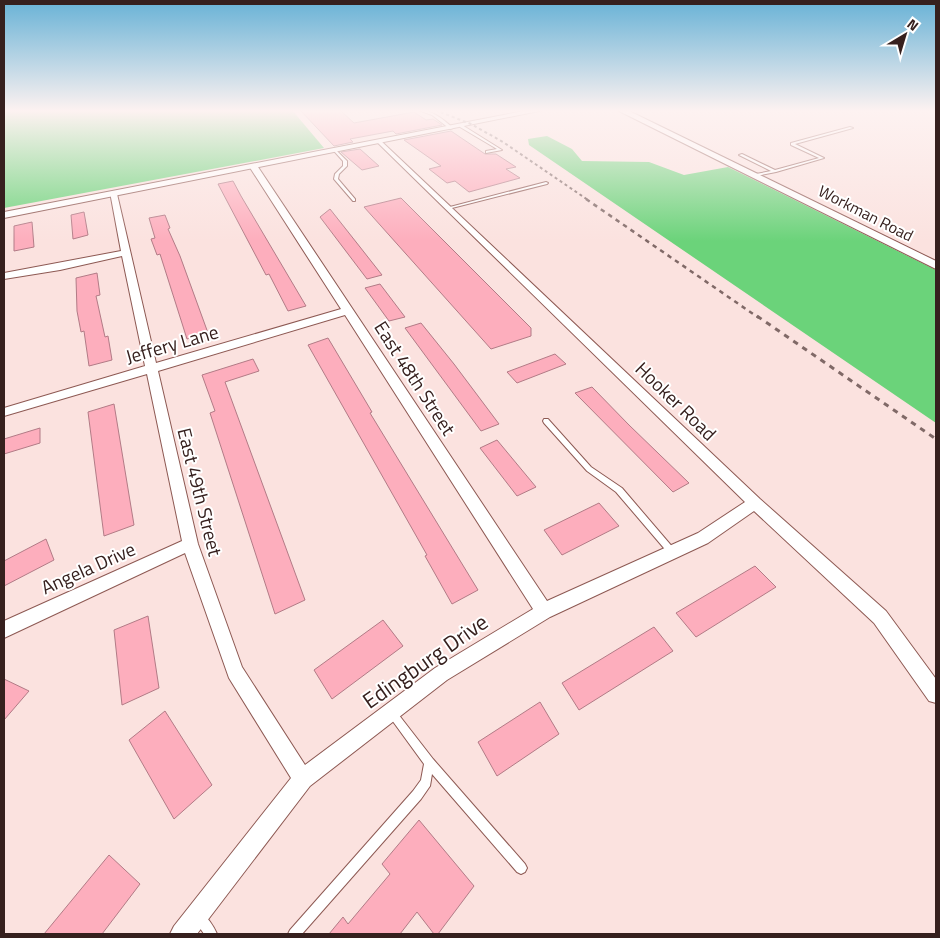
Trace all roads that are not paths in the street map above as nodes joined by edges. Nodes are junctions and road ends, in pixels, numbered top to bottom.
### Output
1 (321, 154) edge
2 (338, 154) edge
3 (392, 154) edge
4 (711, 154) edge
5 (813, 154) edge
6 (741, 155) dead end
7 (253, 166) junction
8 (775, 171) junction
9 (757, 176) junction
10 (546, 183) dead end
11 (113, 194) junction
12 (354, 200) dead end
13 (448, 208) junction
14 (4, 215) edge
15 (124, 253) junction
16 (936, 265) edge
17 (4, 276) edge
18 (349, 310) junction
19 (150, 368) junction
20 (4, 412) edge
21 (546, 421) dead end
22 (756, 503) junction
23 (190, 544) junction
24 (672, 552) junction
25 (544, 611) junction
26 (4, 630) edge
27 (936, 694) edge
28 (391, 712) junction
29 (429, 764) junction
30 (303, 779) junction
31 (520, 868) dead end
32 (197, 916) junction
33 (182, 934) edge
34 (211, 934) edge
35 (294, 934) edge

1 - 7 street
2 - 12 lane
3 - 13 street, Hooker Road
4 - 9 street, Workman Road
5 - 8 lane
6 - 8 lane
7 - 11 street
7 - 18 street, East 48th Street
8 - 9 lane
9 - 16 street, Workman Road
10 - 13 lane
11 - 14 street
11 - 15 street, East 49th Street
13 - 22 street, Hooker Road
15 - 17 street
15 - 19 street, East 49th Street
18 - 19 street, Jeffery Lane
18 - 25 street, East 48th Street
19 - 20 street, Jeffery Lane
19 - 23 street, East 49th Street
21 - 24 lane
22 - 24 street, Edingburg Drive
22 - 27 street, Hooker Road
23 - 26 street, Angela Drive
23 - 30 street, East 49th Street
24 - 25 street, Edingburg Drive
25 - 28 street, Edingburg Drive
28 - 29 lane
28 - 30 street, Edingburg Drive
29 - 31 lane
29 - 35 lane
30 - 32 street, Edingburg Drive
32 - 33 street, Edingburg Drive
32 - 34 lane

